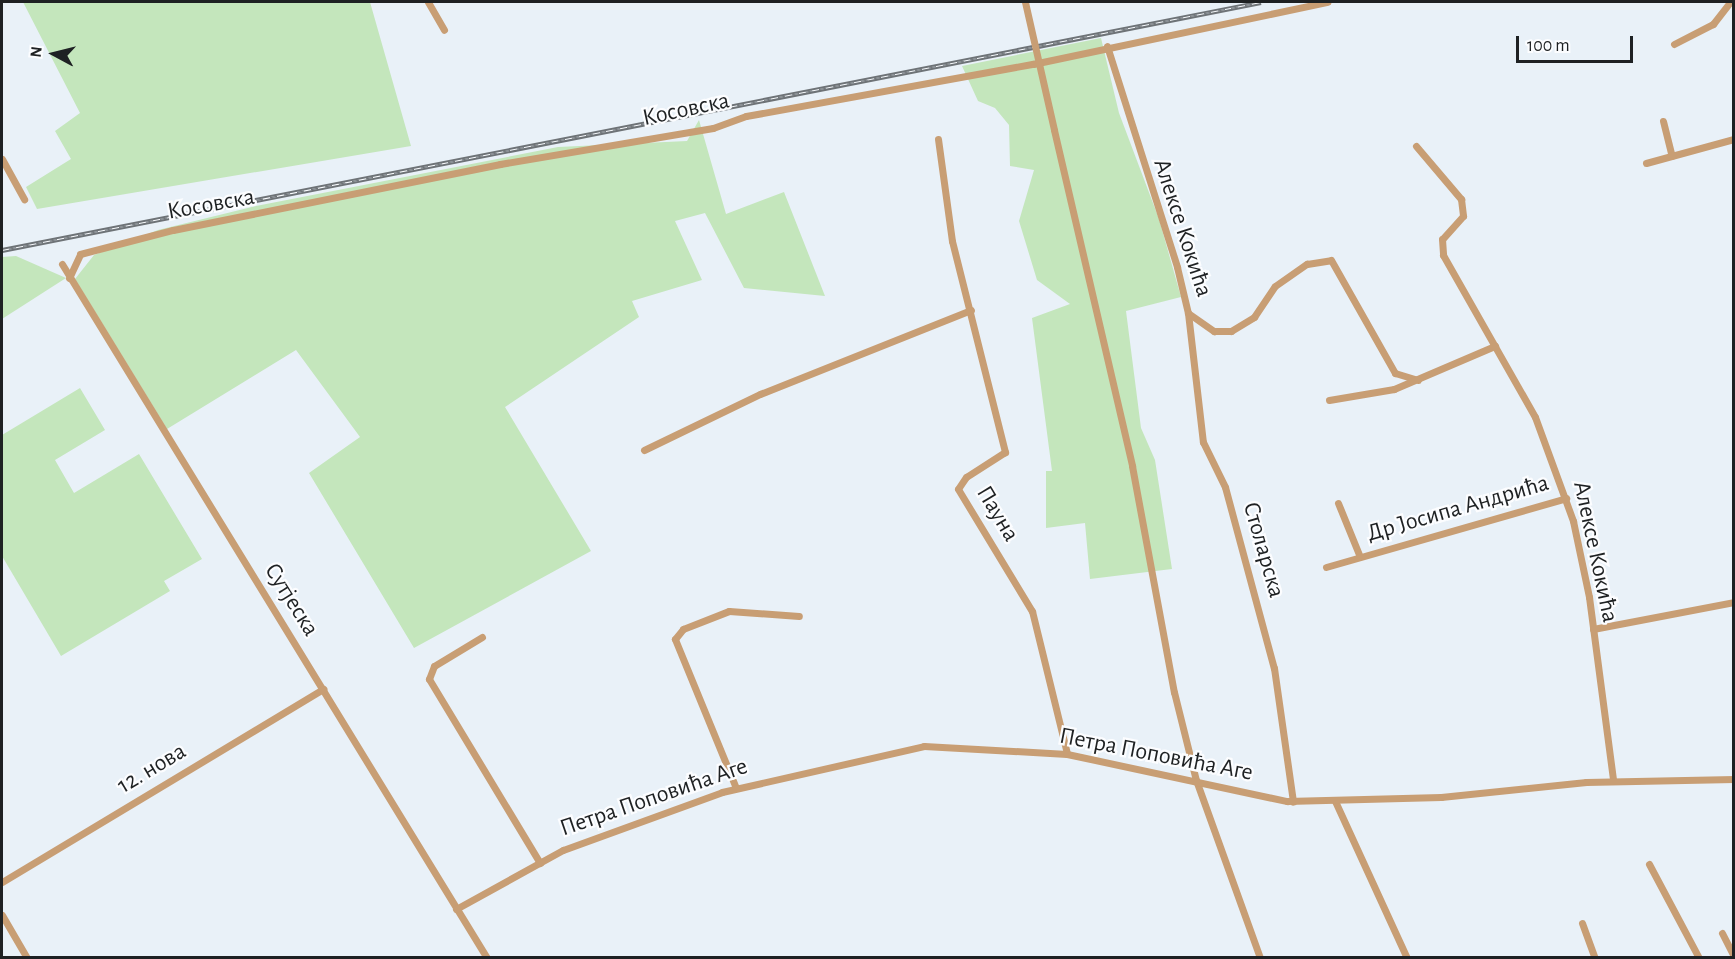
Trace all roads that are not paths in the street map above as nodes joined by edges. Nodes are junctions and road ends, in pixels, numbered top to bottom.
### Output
1 (428, 2) edge
2 (1025, 2) edge
3 (1328, 2) edge
4 (1730, 2) edge
5 (444, 30) dead end
6 (1674, 44) dead end
7 (1107, 46) junction
8 (1664, 121) dead end
9 (938, 139) dead end
10 (1734, 139) edge
11 (1416, 147) dead end
12 (1672, 156) junction
13 (2, 159) edge
14 (1646, 163) dead end
15 (24, 199) dead end
16 (62, 264) dead end
17 (69, 278) junction
18 (971, 310) junction
19 (1188, 313) junction
20 (1495, 346) junction
21 (1418, 380) junction
22 (1329, 400) dead end
23 (644, 450) dead end
24 (1566, 498) junction
25 (1338, 503) dead end
26 (1360, 557) junction
27 (1326, 567) dead end
28 (1734, 602) edge
29 (799, 616) dead end
30 (1593, 629) junction
31 (482, 637) dead end
32 (323, 689) junction
33 (1067, 754) junction
34 (1734, 779) edge
35 (1196, 780) junction
36 (1613, 780) junction
37 (736, 788) junction
38 (1335, 801) junction
39 (1293, 802) junction
40 (540, 863) junction
41 (1649, 864) dead end
42 (2, 882) edge
43 (456, 909) junction
44 (2, 915) edge
45 (1582, 923) dead end
46 (1722, 933) dead end
47 (27, 957) edge
48 (487, 957) edge
49 (1260, 957) edge
50 (1407, 957) edge
51 (1595, 957) edge
52 (1699, 957) edge
53 (1734, 957) edge

1 - 5 street
2 - 35 street, bridge
3 - 7 street, Косовска
4 - 6 street
7 - 17 street, Косовска
7 - 19 street, Алексе Кокића
8 - 12 street
9 - 18 street, Пауна
10 - 12 street
11 - 20 street, Алексе Кокића
12 - 14 street
13 - 15 street
16 - 17 street, Сутјеска
17 - 32 street, Сутјеска
18 - 23 street
18 - 33 street, Пауна
19 - 21 street, Алексе Кокића
19 - 39 street, Столарска
20 - 21 street
20 - 24 street, Алексе Кокића
21 - 22 street
24 - 26 street, Др Јосипа Андрића
24 - 30 street, Алексе Кокића
25 - 26 street, Др Јосипа Андрића
26 - 27 street, Др Јосипа Андрића
28 - 30 street
29 - 37 street
30 - 36 street, Алексе Кокића
31 - 40 street
32 - 42 street, 12. нова
32 - 43 street, Сутјеска
33 - 35 street, Петра Поповића Аге
33 - 37 street, Петра Поповића Аге
34 - 36 street, Петра Поповића Аге
35 - 39 street, Петра Поповића Аге
35 - 49 street
36 - 38 street, Петра Поповића Аге
37 - 40 street, Петра Поповића Аге
38 - 39 street, Петра Поповића Аге
38 - 50 street
40 - 43 street, Петра Поповића Аге
41 - 52 street
43 - 48 street, Сутјеска
44 - 47 street
45 - 51 street
46 - 53 street

